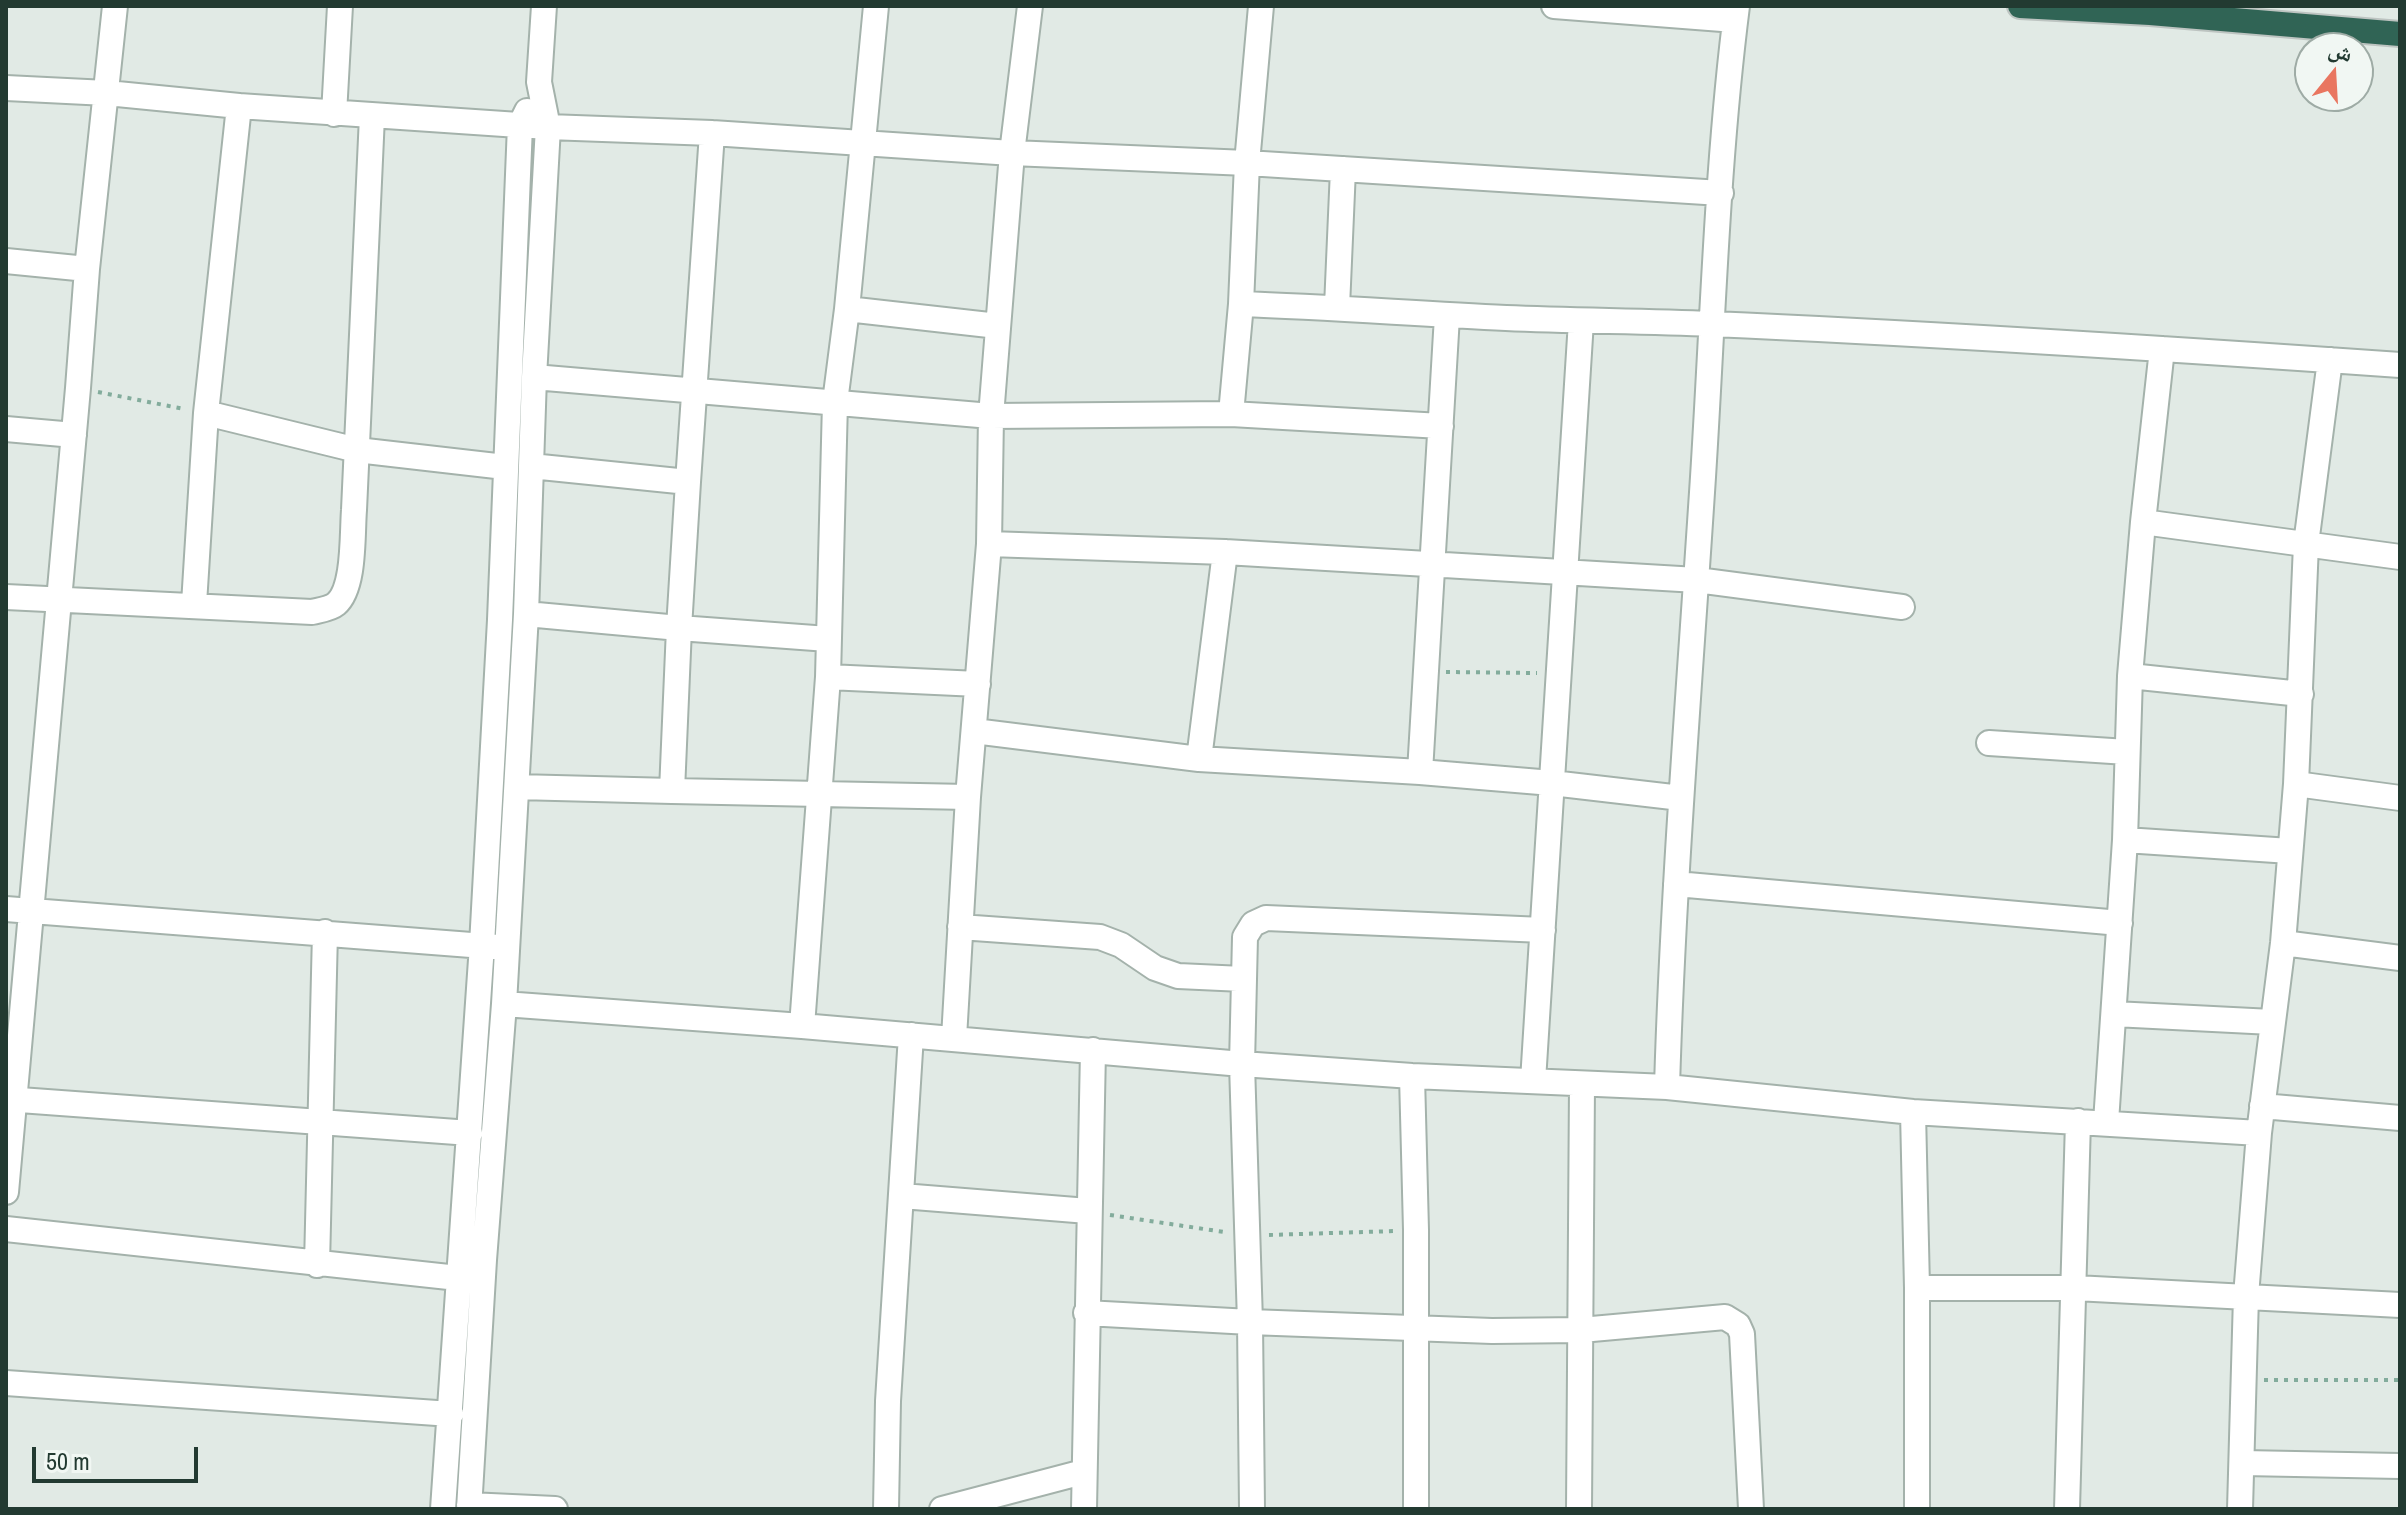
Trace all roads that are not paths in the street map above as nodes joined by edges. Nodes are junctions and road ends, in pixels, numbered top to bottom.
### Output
1 (115, 6) edge
2 (340, 6) edge
3 (544, 6) edge
4 (876, 6) edge
5 (1030, 6) edge
6 (1261, 6) edge
7 (1554, 6) edge
8 (2020, 6) edge
9 (2150, 10) edge
10 (1736, 13) edge
11 (2400, 34) edge
12 (539, 82) junction
13 (6, 88) edge
14 (107, 93) junction
15 (239, 106) junction
16 (334, 114) junction
17 (372, 116) junction
18 (520, 125) junction
19 (548, 127) junction
20 (712, 133) junction
21 (862, 143) junction
22 (1012, 153) junction
23 (1247, 163) junction
24 (1343, 169) junction
25 (1721, 193) junction
26 (6, 261) edge
27 (87, 269) junction
28 (1241, 304) junction
29 (1337, 307) junction
30 (847, 309) junction
31 (1447, 316) junction
32 (1581, 321) junction
33 (1710, 324) junction
34 (998, 326) junction
35 (2162, 349) junction
36 (2330, 360) junction
37 (2400, 365) edge
38 (534, 377) junction
39 (694, 393) junction
40 (835, 402) junction
41 (206, 413) junction
42 (1231, 414) junction
43 (991, 416) junction
44 (1441, 426) junction
45 (6, 429) edge
46 (74, 435) junction
47 (357, 450) junction
48 (531, 466) junction
49 (505, 467) junction
50 (688, 482) junction
51 (2143, 522) junction
52 (989, 544) junction
53 (2306, 544) junction
54 (1225, 552) junction
55 (2400, 557) edge
56 (1432, 564) junction
57 (1566, 572) junction
58 (1697, 580) junction
59 (6, 597) edge
60 (57, 601) junction
61 (194, 604) junction
62 (1902, 607) dead end
63 (526, 614) junction
64 (679, 628) junction
65 (828, 639) junction
66 (2130, 676) junction
67 (828, 677) junction
68 (978, 684) junction
69 (2301, 694) junction
70 (974, 731) junction
71 (1989, 743) dead end
72 (2127, 752) junction
73 (1199, 759) junction
74 (1420, 772) junction
75 (1552, 783) junction
76 (2296, 784) junction
77 (517, 787) junction
78 (672, 791) junction
79 (819, 796) junction
80 (968, 797) junction
81 (1681, 798) junction
82 (2400, 798) edge
83 (2125, 840) junction
84 (2290, 851) junction
85 (1676, 884) junction
86 (6, 909) edge
87 (31, 911) junction
88 (2120, 923) junction
89 (960, 927) junction
90 (1543, 930) junction
91 (325, 932) junction
92 (2283, 943) junction
93 (482, 945) junction
94 (508, 948) junction
95 (2400, 958) edge
96 (1243, 979) junction
97 (504, 1004) junction
98 (2114, 1014) junction
99 (2272, 1022) junction
100 (802, 1026) junction
101 (911, 1035) junction
102 (954, 1038) junction
103 (1093, 1050) junction
104 (1242, 1064) junction
105 (1412, 1076) junction
106 (1533, 1081) junction
107 (1582, 1085) junction
108 (1667, 1087) junction
109 (10, 1099) edge
110 (2262, 1106) junction
111 (1913, 1112) junction
112 (2400, 1118) edge
113 (319, 1120) junction
114 (2078, 1121) junction
115 (2106, 1122) junction
116 (470, 1133) junction
117 (2259, 1133) junction
118 (6, 1192) edge
119 (902, 1196) junction
120 (1088, 1211) junction
121 (6, 1229) edge
122 (317, 1265) junction
123 (458, 1278) junction
124 (1917, 1288) junction
125 (2075, 1288) junction
126 (2246, 1296) junction
127 (2400, 1305) edge
128 (1086, 1313) junction
129 (1250, 1322) junction
130 (1416, 1329) junction
131 (1581, 1330) junction
132 (6, 1383) edge
133 (451, 1414) junction
134 (2243, 1463) junction
135 (2400, 1466) edge
136 (1083, 1472) junction
137 (469, 1507) edge
138 (443, 1509) edge
139 (555, 1509) edge
140 (886, 1509) edge
141 (942, 1509) edge
142 (1084, 1509) edge
143 (1252, 1509) edge
144 (1416, 1509) edge
145 (1579, 1509) edge
146 (1751, 1509) edge
147 (1917, 1509) edge
148 (2067, 1509) edge
149 (2240, 1509) edge

1 - 14 street
2 - 16 street
3 - 12 street
4 - 21 street
5 - 22 street
6 - 23 street
7 - 10 street
8 - 9 highway
9 - 11 highway
10 - 25 street
12 - 18 street
12 - 19 street
13 - 14 street
14 - 15 street
14 - 27 street
15 - 16 street
15 - 41 street
16 - 17 street
17 - 18 street
17 - 47 street
18 - 19 street
18 - 49 street
19 - 20 street
19 - 38 street
20 - 21 street
20 - 39 street
21 - 22 street
21 - 30 street
22 - 23 street
22 - 34 street
23 - 24 street
23 - 28 street
24 - 25 street
24 - 29 street
25 - 33 street
26 - 27 street
27 - 46 street
28 - 29 street
28 - 42 street
29 - 31 street
30 - 34 street
30 - 40 street
31 - 32 street
31 - 44 street
32 - 33 street
32 - 57 street
33 - 35 street
33 - 58 street
34 - 43 street
35 - 36 street
35 - 51 street
36 - 37 street
36 - 53 street
38 - 39 street
38 - 48 street
39 - 40 street
39 - 50 street
40 - 43 street
40 - 65 street
41 - 47 street
41 - 61 street
42 - 43 street
42 - 44 street
43 - 52 street
44 - 56 street
45 - 46 street
46 - 60 street
47 - 49 street
47 - 61 street
48 - 50 street
48 - 63 street
49 - 93 street
50 - 64 street
51 - 53 street
51 - 66 street
52 - 54 street
52 - 68 street
53 - 55 street
53 - 69 street
54 - 56 street
54 - 73 street
56 - 57 street
56 - 74 street
57 - 58 street
57 - 75 street
58 - 62 street
58 - 81 street
59 - 60 street
60 - 61 street
60 - 87 street
63 - 64 street
63 - 77 street
64 - 65 street
64 - 78 street
65 - 67 street
66 - 69 street
66 - 72 street
67 - 68 street
67 - 79 street
68 - 70 street
69 - 76 street
70 - 73 street
70 - 80 street
71 - 72 street
72 - 83 street
73 - 74 street
74 - 75 street
75 - 81 street
75 - 90 street
76 - 82 street
76 - 84 street
77 - 78 street
77 - 94 street
78 - 79 street
79 - 80 street
79 - 100 street
80 - 89 street
81 - 85 street
83 - 84 street
83 - 88 street
84 - 92 street
85 - 88 street
85 - 108 street
86 - 87 street
87 - 91 street
87 - 109 street
88 - 98 street
89 - 96 street
89 - 102 street
90 - 96 street
90 - 106 street
91 - 93 street
91 - 113 street
92 - 95 street
92 - 99 street
93 - 94 street
93 - 116 street
94 - 97 street
96 - 104 street
97 - 100 street
97 - 137 street
98 - 99 street
98 - 115 street
99 - 110 street
100 - 101 street
101 - 102 street
101 - 119 street
102 - 103 street
103 - 104 street
103 - 120 street
104 - 105 street
104 - 129 street
105 - 106 street
105 - 130 street
106 - 107 street
107 - 108 street
107 - 131 street
108 - 111 street
109 - 113 street
109 - 118 street
110 - 112 street
110 - 117 street
111 - 114 street
111 - 124 street
113 - 116 street
113 - 122 street
114 - 115 street
114 - 125 street
115 - 117 street
116 - 123 street
117 - 126 street
119 - 120 street
119 - 140 street
120 - 128 street
121 - 122 street
122 - 123 street
123 - 133 street
124 - 125 street
124 - 147 street
125 - 126 street
125 - 148 street
126 - 127 street
126 - 134 street
128 - 129 street
128 - 136 street
129 - 130 street
129 - 143 street
130 - 131 street
130 - 144 street
131 - 145 street
131 - 146 street
132 - 133 street
133 - 138 street
134 - 135 street
134 - 149 street
136 - 141 street
136 - 142 street
137 - 139 street

